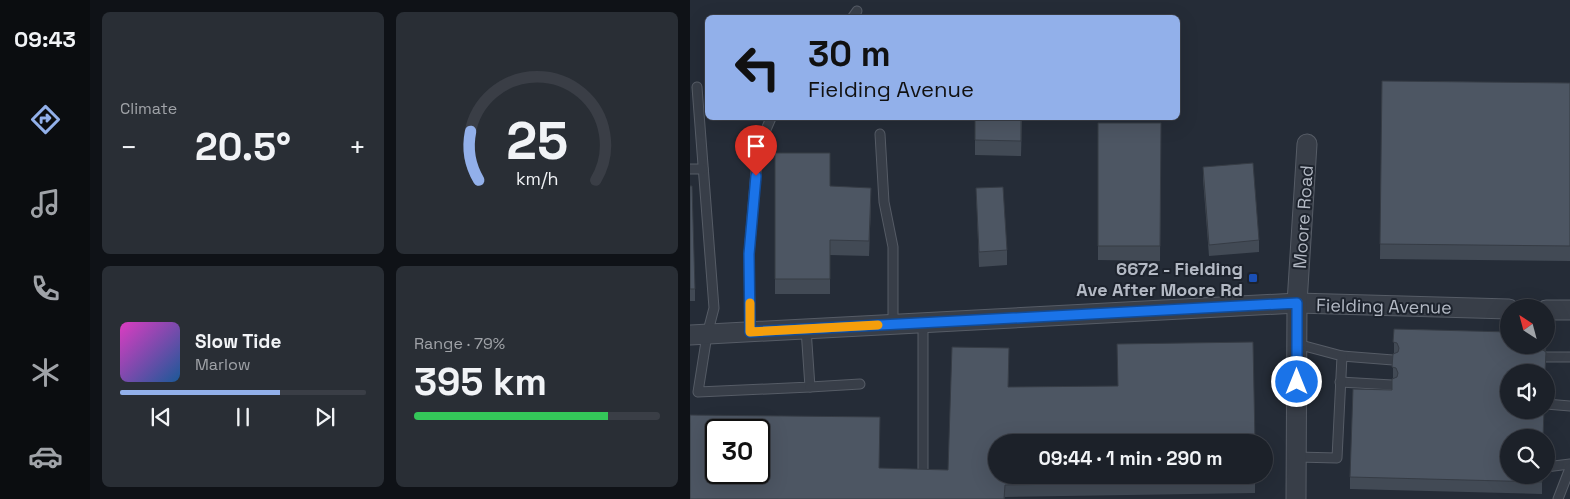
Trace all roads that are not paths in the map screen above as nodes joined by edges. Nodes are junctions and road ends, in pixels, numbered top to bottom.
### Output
1 (697, 87) dead end
2 (770, 120) edge
3 (880, 134) dead end
4 (1307, 144) dead end
5 (690, 169) edge
6 (703, 169) junction
7 (1297, 303) junction
8 (1500, 309) edge
9 (1555, 310) edge
10 (1570, 310) edge
11 (923, 323) junction
12 (893, 324) junction
13 (806, 329) junction
14 (750, 332) junction
15 (699, 335) edge
16 (1297, 344) junction
17 (1342, 356) junction
18 (1546, 357) edge
19 (1570, 357) edge
20 (1393, 360) edge
21 (1340, 382) junction
22 (860, 384) dead end
23 (1392, 385) edge
24 (810, 387) junction
25 (694, 392) edge
26 (1555, 405) edge
27 (1570, 406) edge
28 (1296, 457) junction
29 (1570, 466) edge
30 (1555, 467) edge
31 (923, 472) edge
32 (1296, 499) edge
33 (1558, 499) edge

1 - 6 lane
2 - 14 lane
3 - 12 lane
4 - 7 street, Moore Road
5 - 6 lane
6 - 15 lane
7 - 8 street, Fielding Avenue
7 - 11 street, Fielding Avenue
7 - 16 street, Moore Road
9 - 10 street
11 - 12 street, Fielding Avenue
11 - 31 lane
12 - 13 street, Fielding Avenue
13 - 14 street, Fielding Avenue
13 - 24 lane
14 - 15 street, Fielding Avenue
15 - 25 lane
16 - 17 lane
16 - 28 street, Moore Road
17 - 20 lane
17 - 21 lane
18 - 19 lane
21 - 23 lane
21 - 28 lane
22 - 24 lane
24 - 25 lane
26 - 27 lane
28 - 32 street, Moore Road
29 - 30 lane
29 - 33 lane

